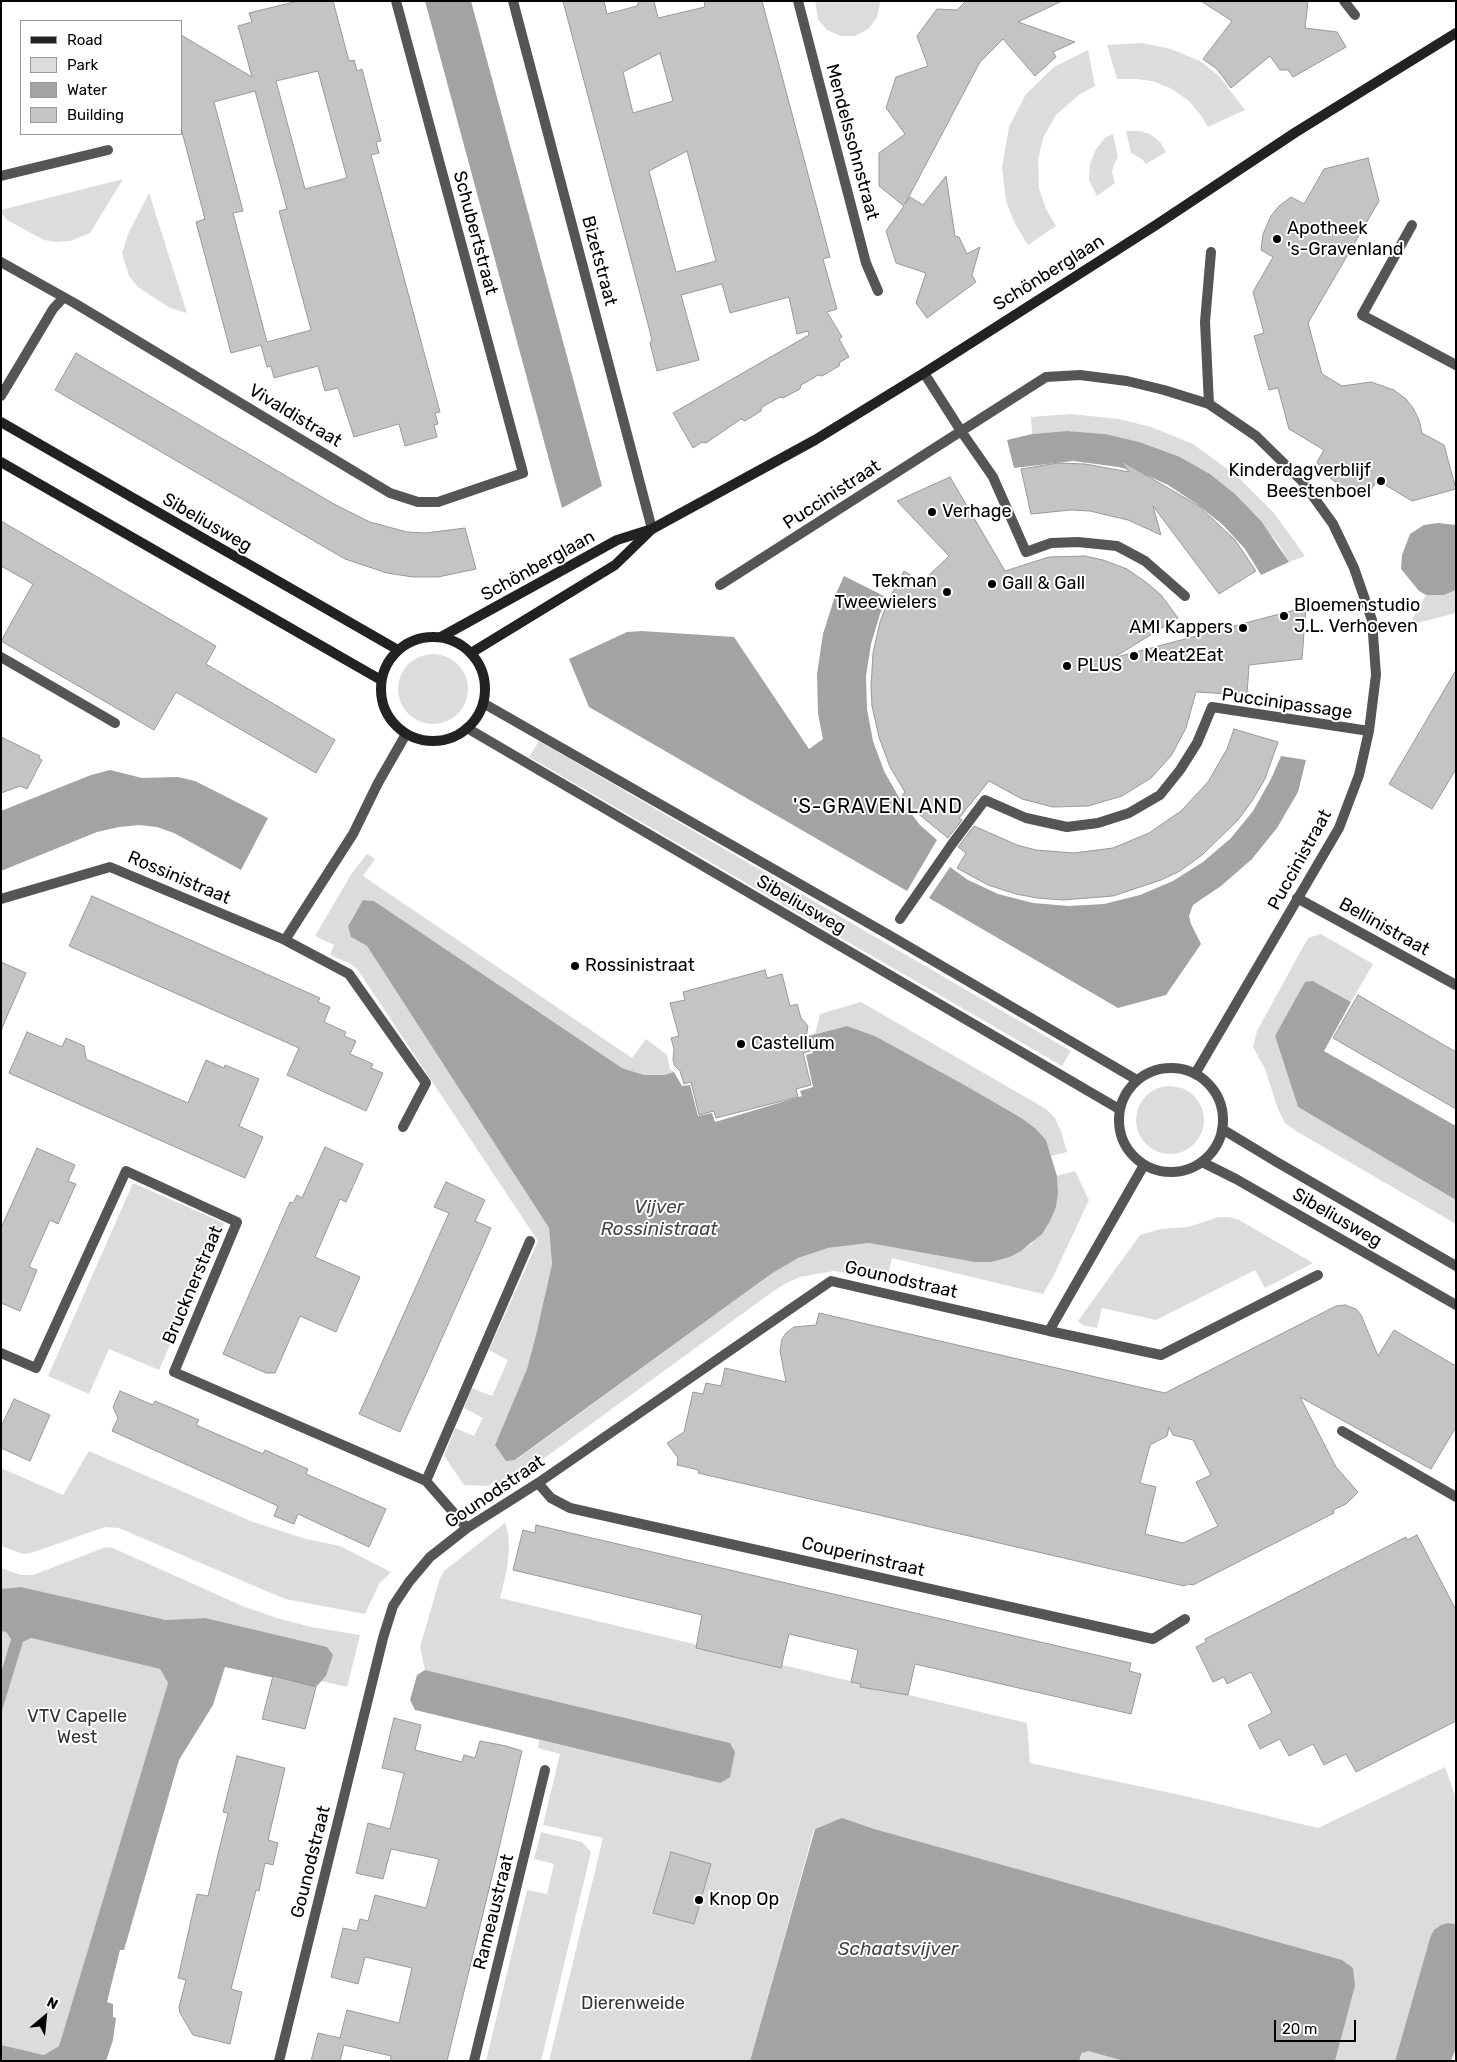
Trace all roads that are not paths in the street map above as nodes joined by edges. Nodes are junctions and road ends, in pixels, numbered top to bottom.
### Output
1 (396, 1) edge
2 (513, 1) edge
3 (798, 1) edge
4 (1344, 1) edge
5 (1355, 15) dead end
6 (1456, 32) edge
7 (108, 150) dead end
8 (1, 176) edge
9 (1412, 225) dead end
10 (1211, 252) dead end
11 (1, 262) edge
12 (878, 291) dead end
13 (63, 298) junction
14 (1456, 365) edge
15 (924, 372) junction
16 (1, 396) edge
17 (1209, 404) junction
18 (1, 422) edge
19 (961, 431) junction
20 (1, 462) edge
21 (523, 473) joint
22 (652, 529) junction
23 (720, 585) dead end
24 (1185, 596) dead end
25 (441, 637) junction
26 (398, 650) junction
27 (471, 653) junction
28 (1, 657) edge
29 (381, 680) junction
30 (483, 703) junction
31 (115, 723) dead end
32 (467, 728) junction
33 (1369, 732) junction
34 (406, 734) junction
35 (1297, 898) junction
36 (1, 900) edge
37 (900, 919) dead end
38 (285, 940) junction
39 (1456, 985) edge
40 (1196, 1074) junction
41 (1137, 1080) junction
42 (1119, 1109) junction
43 (403, 1127) dead end
44 (1222, 1129) junction
45 (1202, 1162) junction
46 (1144, 1164) junction
47 (530, 1241) dead end
48 (1456, 1266) edge
49 (1318, 1275) dead end
50 (1456, 1306) edge
51 (1050, 1331) junction
52 (1, 1353) edge
53 (1342, 1431) dead end
54 (426, 1481) junction
55 (538, 1483) junction
56 (1456, 1497) edge
57 (467, 1528) junction
58 (1185, 1619) dead end
59 (545, 1770) dead end
60 (279, 2061) edge
61 (474, 2061) edge

1 - 21 street, Schubertstraat
2 - 22 street, Bizetstraat
3 - 12 street, Mendelssohnstraat
4 - 5 street
6 - 15 street, Schönberglaan
7 - 8 street
9 - 14 street
10 - 17 street
11 - 13 street, Vivaldistraat
13 - 16 street
13 - 21 street, Vivaldistraat
15 - 19 street
15 - 22 street, Schönberglaan
17 - 19 street, Puccinistraat
17 - 33 street, Puccinistraat
18 - 26 street, Sibeliusweg
19 - 23 street, Puccinistraat
19 - 24 street
20 - 29 street
22 - 25 street, Schönberglaan
22 - 27 street, Schönberglaan
25 - 26 street
25 - 27 street
26 - 29 street
27 - 30 street
28 - 31 street
29 - 34 street
30 - 32 street
30 - 41 street, Sibeliusweg
32 - 34 street
32 - 42 street, Sibeliusweg
33 - 35 street, Puccinistraat
33 - 37 street, Puccinipassage
34 - 38 street
35 - 39 street, Bellinistraat
35 - 40 street, Puccinistraat
36 - 38 street, Rossinistraat
38 - 43 street, Rossinistraat
40 - 41 street
40 - 44 street
41 - 42 street
42 - 46 street
44 - 45 street
44 - 48 street, Sibeliusweg
45 - 46 street
45 - 50 street, Sibeliusweg
46 - 51 street
47 - 54 street
49 - 51 street, Gounodstraat
51 - 55 street, Gounodstraat
52 - 54 street, Brucknerstraat
53 - 56 street
54 - 57 street, Brucknerstraat
55 - 57 street, Gounodstraat
55 - 58 street, Couperinstraat
57 - 60 street, Gounodstraat
59 - 61 street, Rameaustraat

